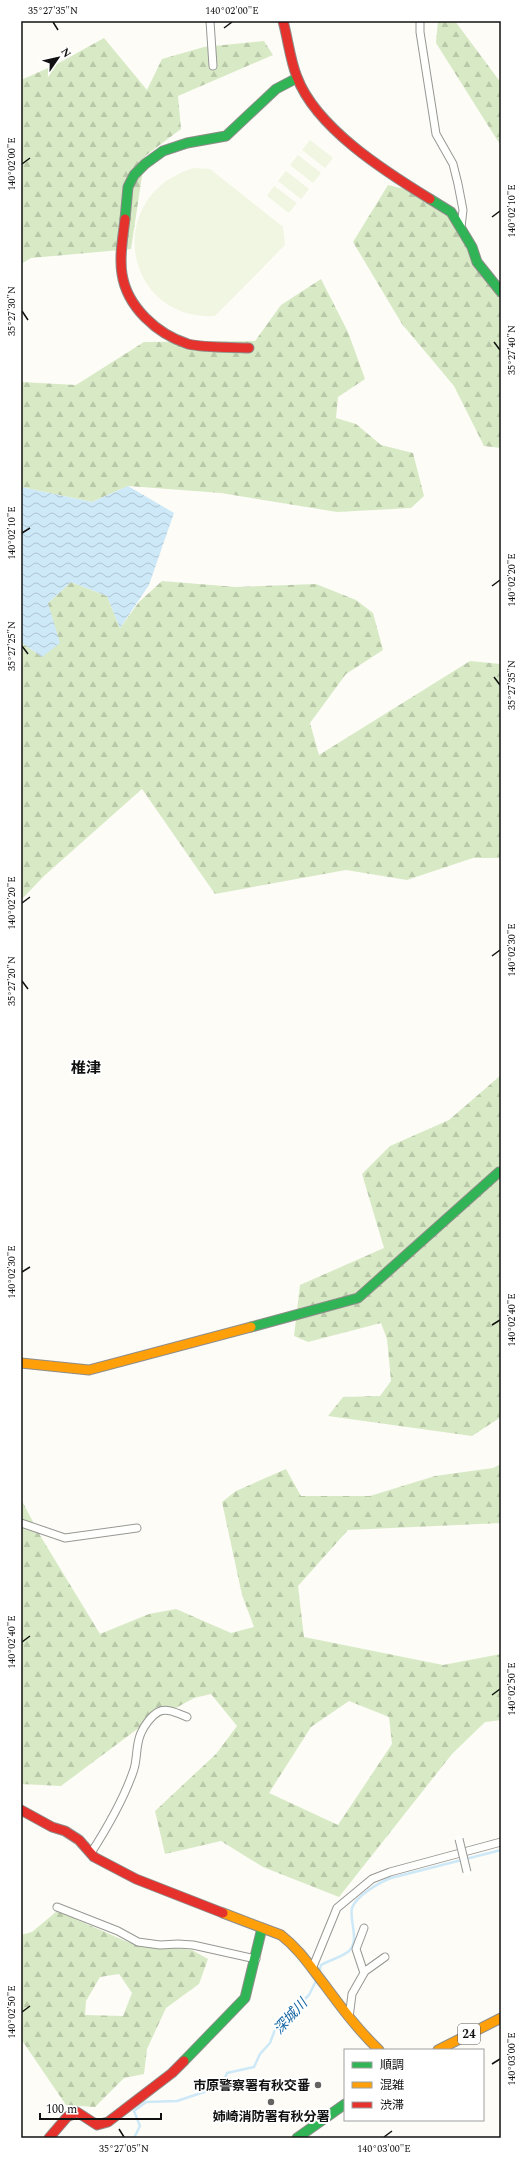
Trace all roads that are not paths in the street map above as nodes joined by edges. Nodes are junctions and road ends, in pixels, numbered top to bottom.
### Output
1 (210, 21) edge
2 (283, 21) edge
3 (420, 21) edge
4 (213, 66) dead end
5 (297, 78) junction
6 (461, 227) junction
7 (501, 292) edge
8 (249, 348) dead end
9 (499, 1172) dead end
10 (21, 1363) edge
11 (21, 1523) edge
12 (137, 1528) dead end
13 (187, 1717) dead end
14 (21, 1810) edge
15 (459, 1839) dead end
16 (501, 1842) edge
17 (91, 1853) junction
18 (466, 1872) dead end
19 (57, 1907) dead end
20 (262, 1928) junction
21 (364, 1928) dead end
22 (385, 1957) dead end
23 (256, 1959) junction
24 (312, 1969) junction
25 (364, 1972) junction
26 (349, 2018) junction
27 (501, 2018) edge
28 (378, 2049) edge
29 (440, 2049) edge
30 (344, 2105) edge
31 (49, 2138) edge
32 (297, 2138) edge

1 - 4 street
2 - 5 street
3 - 6 street
5 - 6 street
5 - 8 street
6 - 7 street
9 - 10 street
11 - 12 street
13 - 17 street
14 - 17 street
15 - 18 street, bridge
16 - 24 street
17 - 20 street
19 - 23 street
20 - 23 street
20 - 24 street
21 - 25 street
22 - 25 street
23 - 31 street
24 - 26 street
25 - 26 street
26 - 28 street
27 - 29 street, 24
30 - 32 street

